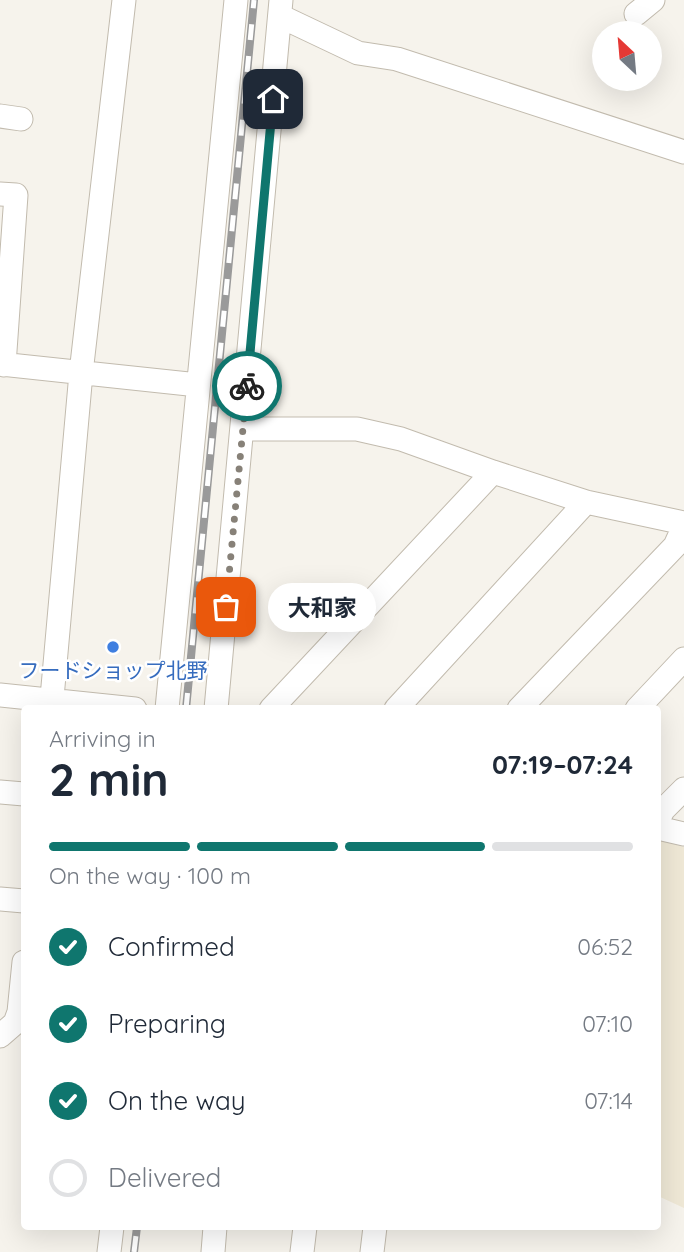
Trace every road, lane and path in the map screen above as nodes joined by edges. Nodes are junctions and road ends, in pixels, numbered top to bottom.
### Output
1 (124, 0) edge
2 (236, 0) edge
3 (281, 8) edge
4 (684, 152) edge
5 (0, 194) edge
6 (2, 365) edge
7 (81, 373) junction
8 (198, 385) junction
9 (243, 429) junction
10 (493, 472) junction
11 (586, 502) junction
12 (684, 524) edge
13 (684, 659) edge
14 (0, 695) edge
15 (51, 705) edge
16 (167, 705) edge
17 (216, 705) edge
18 (275, 705) edge
19 (400, 705) edge
20 (523, 705) edge
21 (641, 705) edge
22 (684, 789) edge
23 (0, 792) edge
24 (21, 794) edge
25 (661, 814) edge
26 (661, 829) edge
27 (684, 834) edge
28 (0, 899) edge
29 (21, 901) edge
30 (21, 972) edge
31 (10, 1011) edge
32 (0, 1036) edge
33 (112, 1230) edge
34 (215, 1230) edge
35 (305, 1230) edge
36 (375, 1230) edge
37 (109, 1252) edge
38 (213, 1252) edge
39 (302, 1252) edge
40 (372, 1252) edge

1 - 7 street
2 - 8 street
3 - 4 street
3 - 9 street
5 - 6 street
6 - 7 street
7 - 8 street
7 - 15 street
8 - 16 street
9 - 10 street
9 - 17 street
10 - 11 street
10 - 18 street
11 - 12 street
11 - 19 street
12 - 20 street
13 - 21 street
14 - 15 street
22 - 25 street
23 - 24 street
26 - 27 street
28 - 29 street
30 - 31 street
31 - 32 street
33 - 37 street
34 - 38 street
35 - 39 street
36 - 40 street

